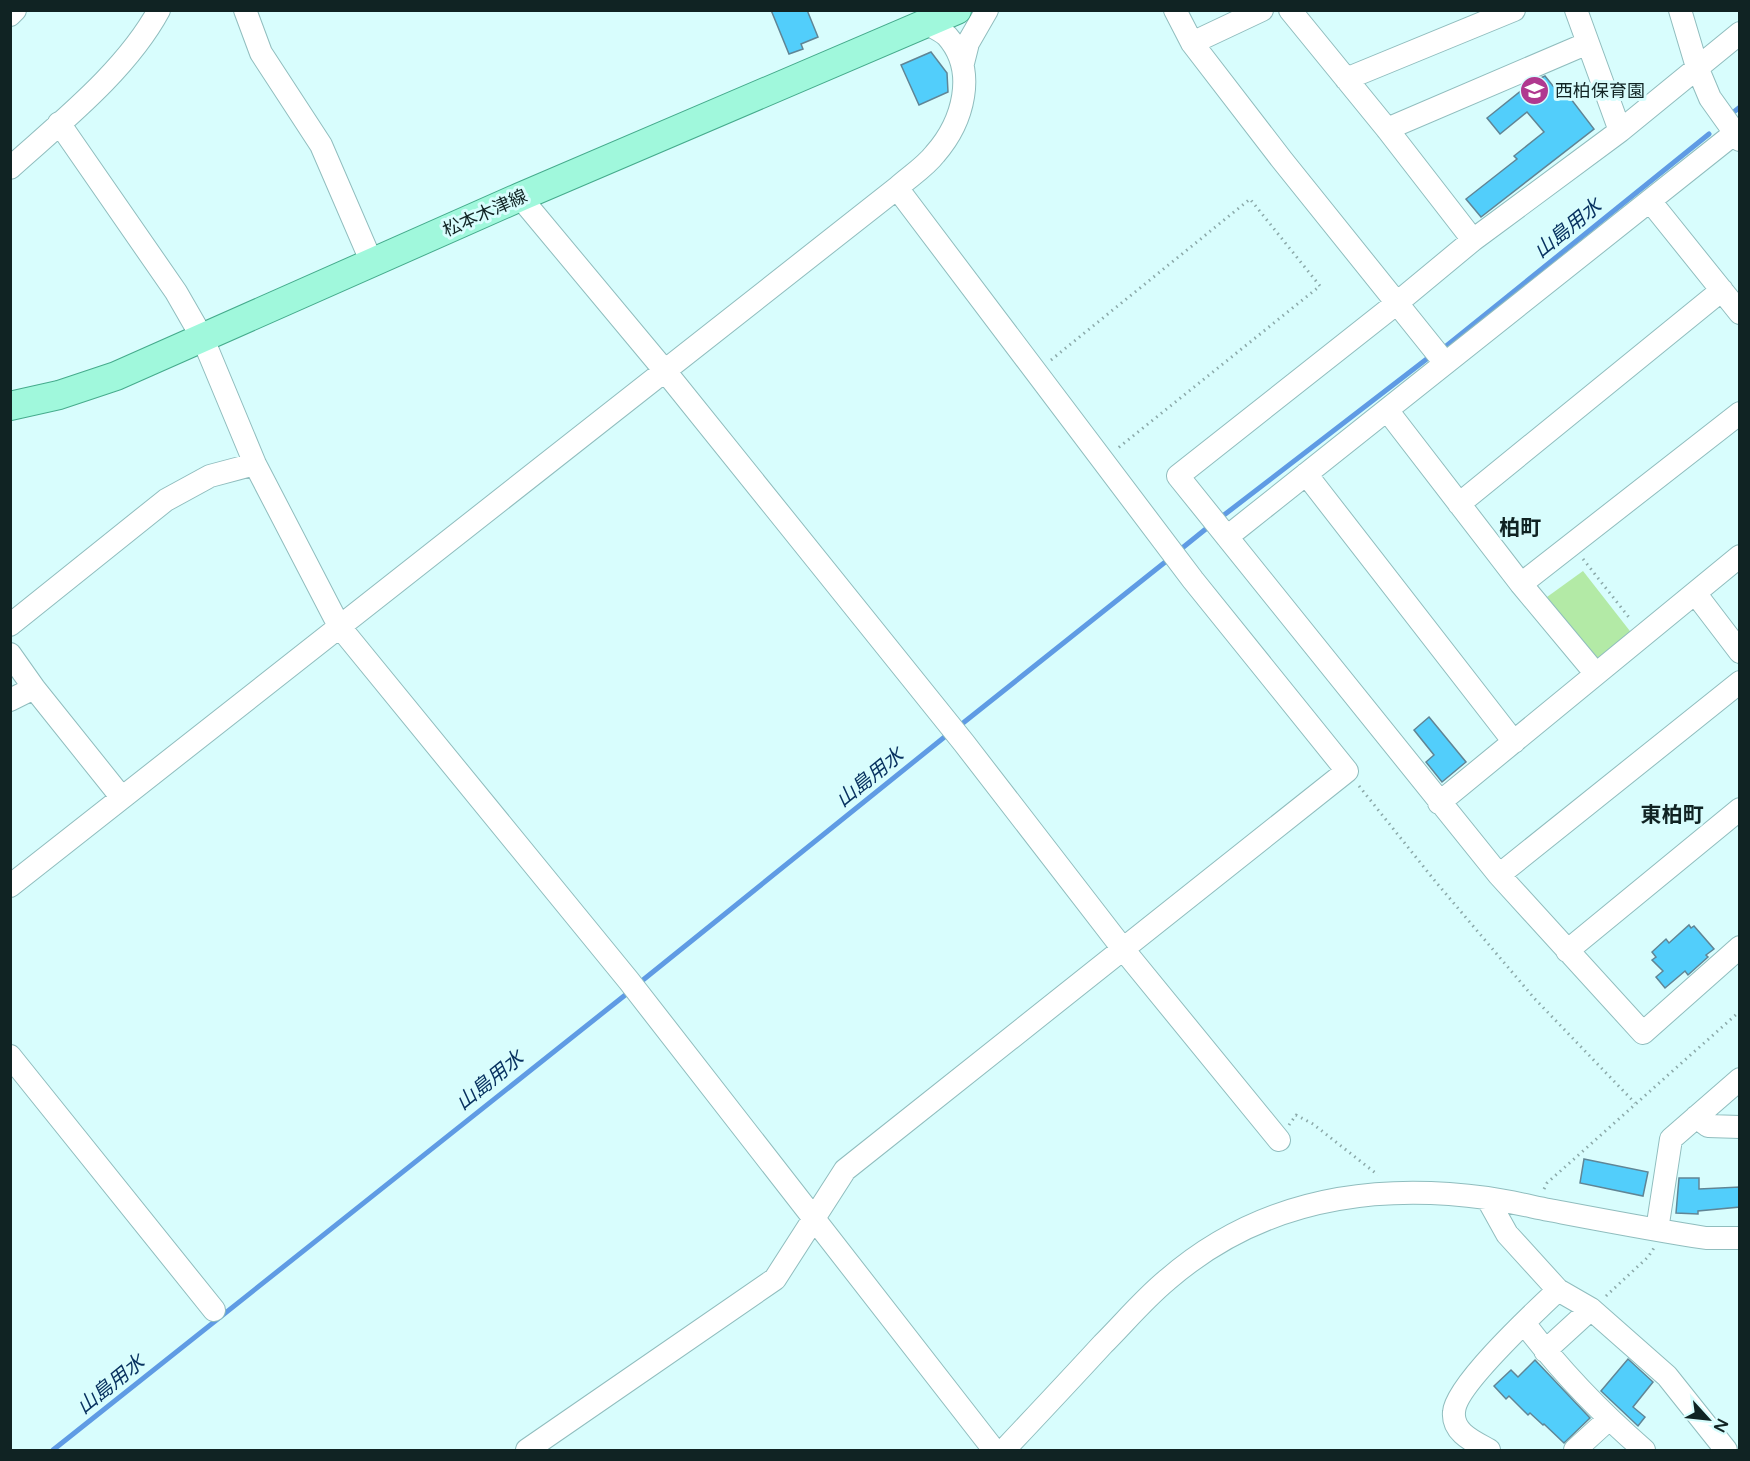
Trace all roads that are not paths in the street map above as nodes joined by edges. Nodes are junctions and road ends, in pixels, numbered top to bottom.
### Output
1 (15, 10) edge
2 (159, 10) edge
3 (245, 10) edge
4 (957, 10) edge
5 (987, 10) edge
6 (1175, 10) edge
7 (1262, 10) edge
8 (1290, 10) edge
9 (1514, 10) edge
10 (1576, 10) edge
11 (1680, 10) edge
12 (10, 15) edge
13 (927, 24) junction
14 (1740, 33) edge
15 (1192, 43) junction
16 (1588, 43) junction
17 (963, 63) junction
18 (1697, 67) junction
19 (1346, 79) junction
20 (59, 123) junction
21 (1387, 129) junction
22 (1620, 130) junction
23 (1738, 134) edge
24 (14, 158) edge
25 (897, 188) junction
26 (520, 197) junction
27 (1650, 201) junction
28 (1473, 240) junction
29 (372, 263) junction
30 (1722, 290) junction
31 (1397, 303) junction
32 (1740, 313) edge
33 (203, 339) junction
34 (1445, 363) junction
35 (665, 371) junction
36 (10, 406) edge
37 (1387, 410) junction
38 (1740, 413) edge
39 (255, 464) junction
40 (1306, 474) junction
41 (1460, 504) junction
42 (1227, 537) junction
43 (1740, 556) edge
44 (1521, 584) junction
45 (1695, 593) junction
46 (10, 625) edge
47 (339, 626) junction
48 (1740, 652) edge
49 (10, 654) edge
50 (1596, 674) junction
51 (1740, 682) edge
52 (34, 688) junction
53 (10, 700) edge
54 (1514, 742) junction
55 (122, 798) junction
56 (1439, 803) junction
57 (1740, 809) edge
58 (1499, 875) junction
59 (10, 886) edge
60 (1740, 947) edge
61 (1123, 950) junction
62 (1567, 951) junction
63 (10, 1056) edge
64 (1740, 1079) edge
65 (1696, 1117) junction
66 (1740, 1127) edge
67 (1279, 1140) road end
68 (1487, 1198) junction
69 (814, 1218) junction
70 (1657, 1230) junction
71 (1740, 1238) edge
72 (1558, 1290) junction
73 (1591, 1309) junction
74 (214, 1310) dead end
75 (1524, 1323) junction
76 (1545, 1351) junction
77 (1609, 1419) junction
78 (527, 1450) edge
79 (994, 1450) edge
80 (1004, 1450) edge
81 (1489, 1450) edge
82 (1575, 1450) edge
83 (1644, 1450) edge
84 (1726, 1450) edge

1 - 12 street
2 - 20 street
3 - 29 street
4 - 13 main road, 松本木津線
5 - 17 street
6 - 15 street
7 - 15 street
8 - 19 street
9 - 19 street
10 - 16 street
11 - 18 street
13 - 17 street
13 - 26 main road, 松本木津線
14 - 18 street
15 - 31 street
16 - 21 street
16 - 22 street
17 - 25 street
18 - 22 street
18 - 23 street
19 - 21 street
20 - 24 street
20 - 33 street
21 - 28 street
22 - 28 street
23 - 27 street
25 - 35 street
25 - 61 street
26 - 29 main road, 松本木津線
26 - 35 street
27 - 30 street
27 - 34 street
28 - 31 street
29 - 33 main road, 松本木津線
30 - 32 street
30 - 41 street
31 - 34 street
31 - 42 street
33 - 36 main road, 松本木津線
33 - 39 street
34 - 37 street
35 - 47 street
35 - 61 street
37 - 40 street
37 - 41 street
38 - 44 street
39 - 46 street
39 - 47 street
40 - 42 street
40 - 54 street
41 - 44 street
42 - 56 street
43 - 45 street
44 - 50 street
45 - 48 street
45 - 50 street
47 - 55 street
47 - 69 street
49 - 52 street
50 - 54 street
51 - 58 street
52 - 53 street
52 - 55 street
54 - 56 street
55 - 59 street
56 - 58 street
57 - 62 street
58 - 62 street
60 - 62 street
61 - 67 street
61 - 69 street
63 - 74 street
64 - 65 street
65 - 66 street
65 - 70 street
68 - 70 street
68 - 72 street
68 - 80 street
69 - 78 street
69 - 79 street
70 - 71 street
72 - 73 street
72 - 75 street
73 - 76 street
73 - 84 street
75 - 76 street
75 - 81 street
76 - 77 street
77 - 82 street
77 - 83 street

